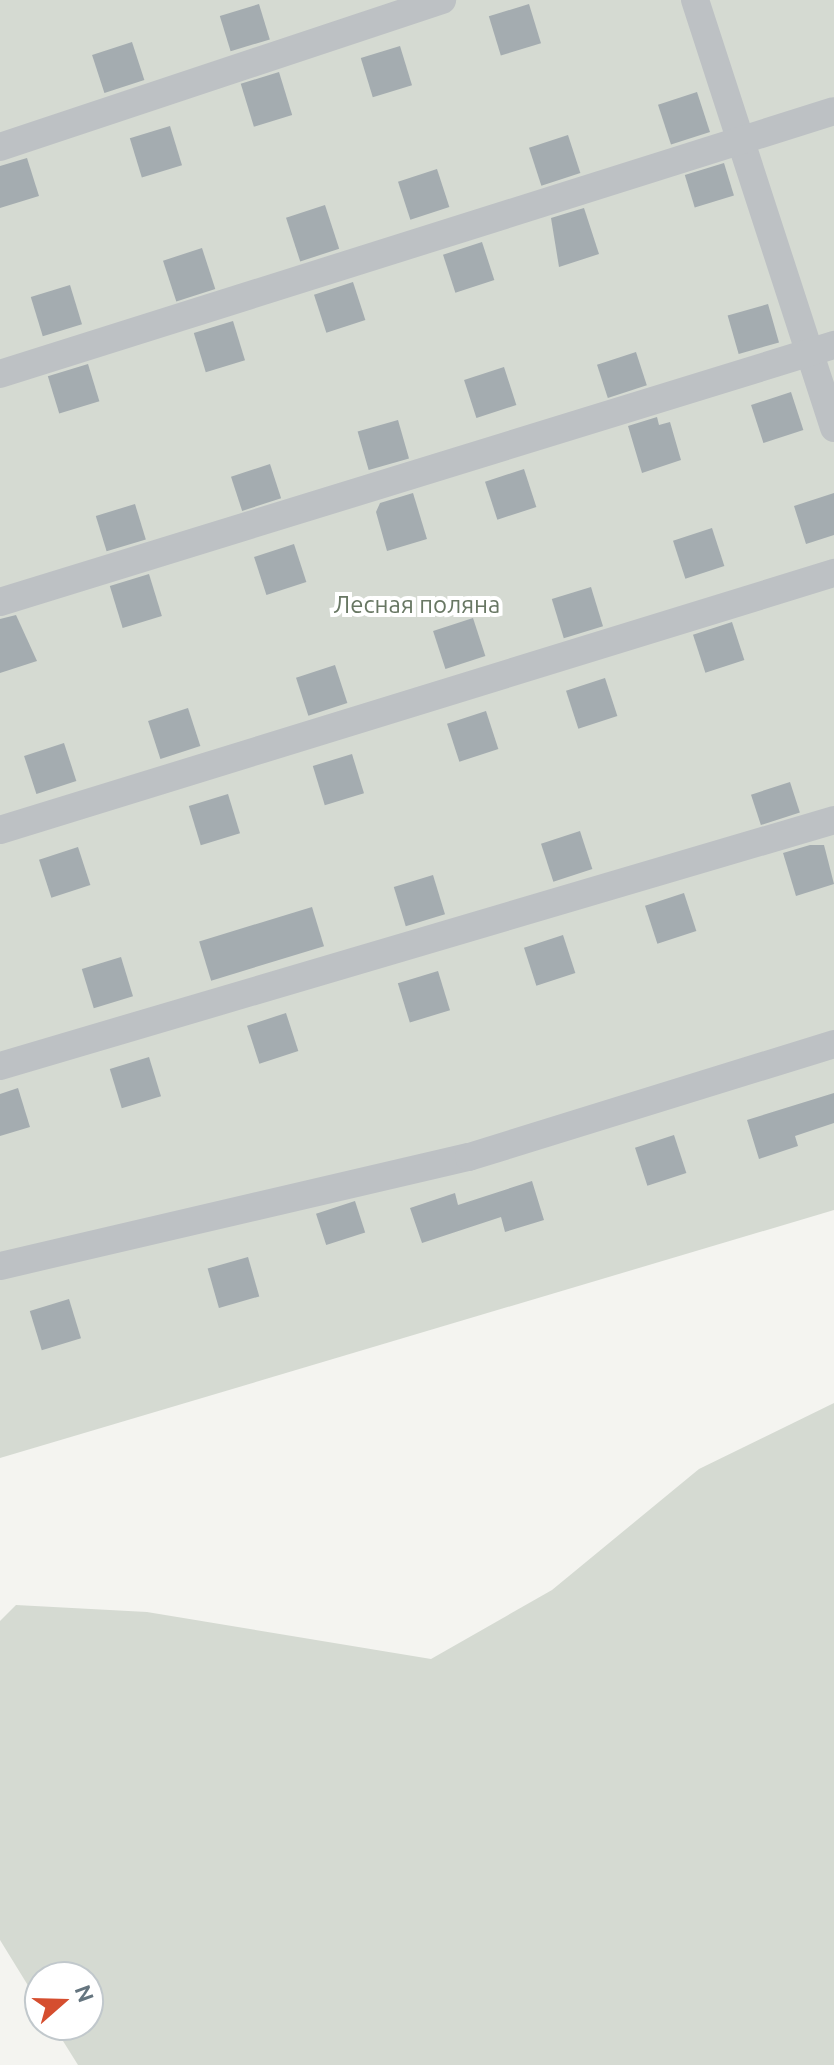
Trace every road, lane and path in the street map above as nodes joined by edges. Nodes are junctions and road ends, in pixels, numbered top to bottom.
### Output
1 (442, 0) edge
2 (695, 0) edge
3 (834, 111) edge
4 (738, 139) junction
5 (0, 147) edge
6 (821, 349) edge
7 (0, 374) edge
8 (834, 428) edge
9 (834, 573) edge
10 (0, 602) edge
11 (834, 820) edge
12 (0, 830) edge
13 (834, 1044) edge
14 (0, 1066) edge
15 (0, 1266) edge

1 - 5 street
2 - 4 street
3 - 4 street
4 - 6 street
4 - 7 street
6 - 8 street
6 - 10 street
9 - 12 street
11 - 14 street
13 - 15 street

